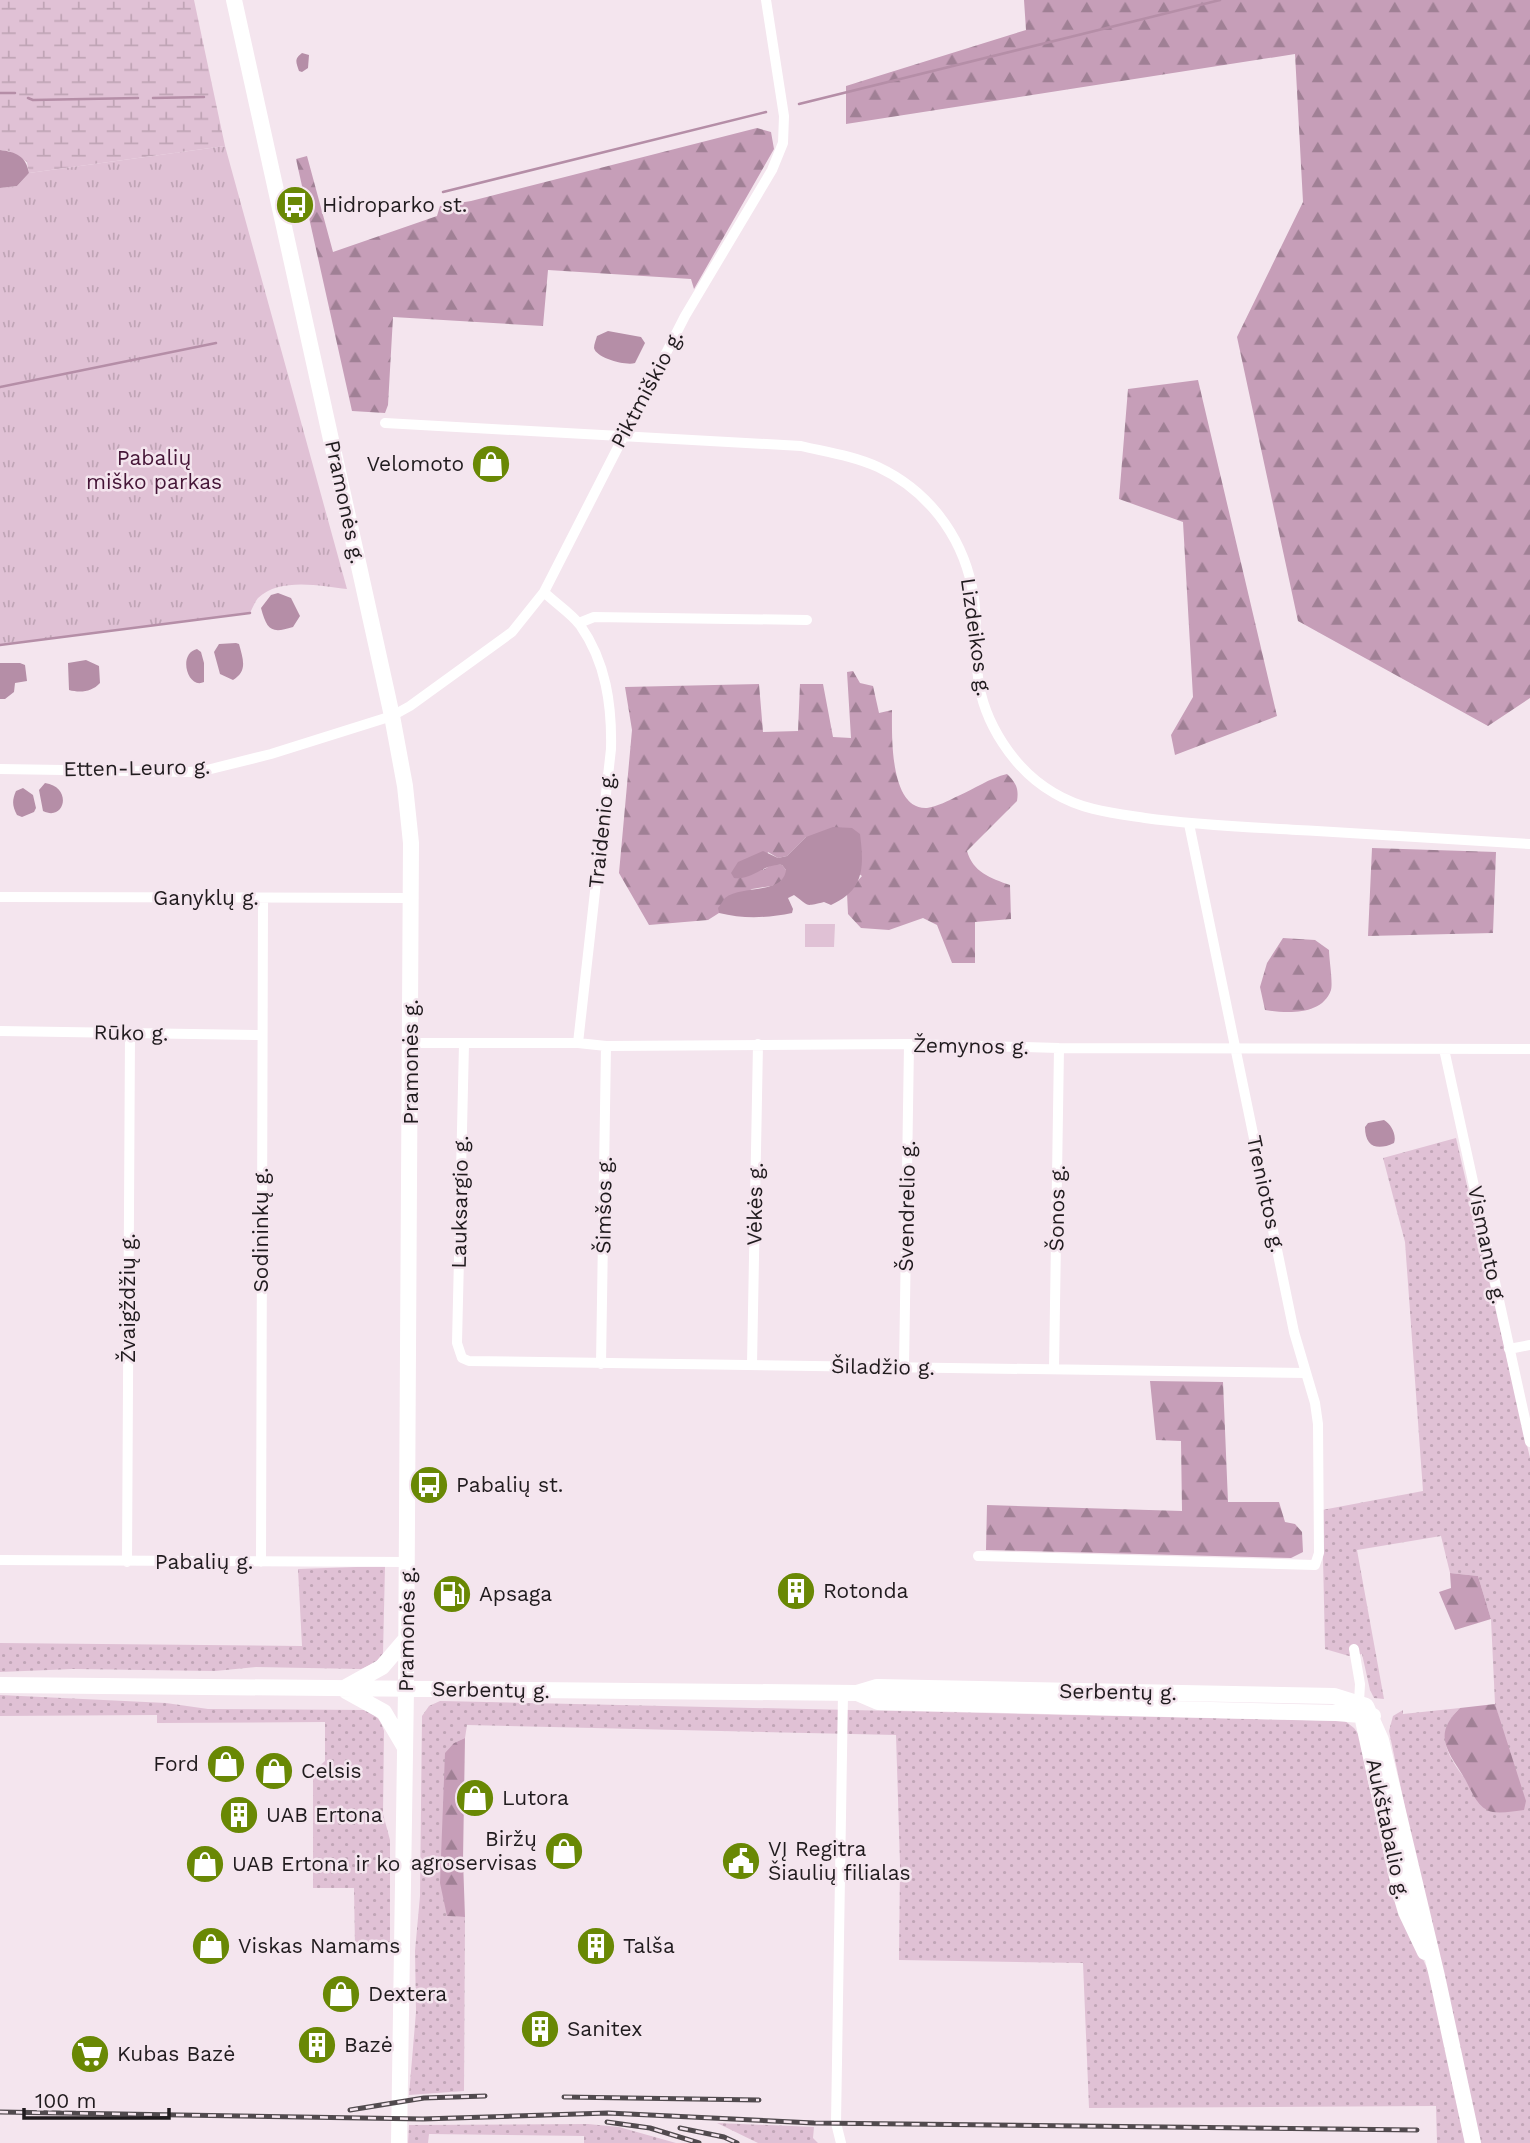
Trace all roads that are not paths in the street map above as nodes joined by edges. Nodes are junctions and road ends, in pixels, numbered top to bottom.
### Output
1 (234, 0) edge
2 (766, 0) edge
3 (385, 423) dead end
4 (622, 437) junction
5 (544, 592) junction
6 (807, 620) dead end
7 (579, 623) junction
8 (392, 716) junction
9 (0, 769) edge
10 (1189, 824) junction
11 (1530, 844) edge
12 (0, 897) edge
13 (263, 898) junction
14 (412, 898) junction
15 (0, 1031) edge
16 (130, 1033) junction
17 (261, 1035) junction
18 (578, 1042) junction
19 (412, 1044) junction
20 (464, 1044) junction
21 (758, 1044) junction
22 (909, 1044) junction
23 (606, 1046) junction
24 (1235, 1047) junction
25 (1059, 1048) junction
26 (1444, 1049) junction
27 (1530, 1049) edge
28 (1530, 1345) edge
29 (1509, 1349) junction
30 (462, 1358) joint
31 (601, 1364) junction
32 (752, 1364) junction
33 (904, 1368) junction
34 (1054, 1369) junction
35 (1305, 1373) junction
36 (1530, 1442) edge
37 (978, 1556) dead end
38 (0, 1560) edge
39 (127, 1562) junction
40 (261, 1562) junction
41 (407, 1562) junction
42 (407, 1639) junction
43 (1354, 1649) dead end
44 (0, 1685) edge
45 (342, 1689) junction
46 (406, 1689) junction
47 (850, 1693) junction
48 (1365, 1712) junction
49 (405, 1748) junction
50 (399, 2143) edge
51 (841, 2143) edge
52 (1473, 2143) edge

1 - 8 main road, Pramonės g.
2 - 4 street, Piktmiškio g.
3 - 4 street, Lizdeikos g.
4 - 5 street, Piktmiškio g.
4 - 10 street, Lizdeikos g.
5 - 7 street, Traidenio g.
5 - 8 street, Piktmiškio g.
6 - 7 street
7 - 18 street, Traidenio g.
8 - 9 street, Etten-Leuro g.
8 - 14 main road, Pramonės g.
10 - 11 street, Lizdeikos g.
10 - 24 street, Treniotos g.
12 - 13 street, Ganyklų g.
13 - 14 street, Ganyklų g.
13 - 17 street, Sodininkų g.
14 - 19 main road, Pramonės g.
15 - 16 street, Rūko g.
16 - 17 street, Rūko g.
16 - 39 street, Žvaigždžių g.
17 - 40 street, Sodininkų g.
18 - 20 street, Žemynos g.
18 - 23 street, Žemynos g.
19 - 20 street, Žemynos g.
19 - 41 main road, Pramonės g.
20 - 30 street, Lauksargio g.
21 - 22 street, Žemynos g.
21 - 23 street, Žemynos g.
21 - 32 street, Vėkės g.
22 - 25 street, Žemynos g.
22 - 33 street, Švendrelio g.
23 - 31 street, Šimšos g.
24 - 25 street, Žemynos g.
24 - 26 street, Žemynos g.
24 - 35 street, Treniotos g.
25 - 34 street, Šonos g.
26 - 27 street, Žemynos g.
26 - 29 street, Vismanto g.
28 - 29 street
29 - 36 street, Vismanto g.
30 - 31 street, Šiladžio g.
31 - 32 street, Šiladžio g.
32 - 33 street, Šiladžio g.
33 - 34 street, Šiladžio g.
34 - 35 street, Šiladžio g.
35 - 37 street, Treniotos g.
38 - 39 street, Pabalių g.
39 - 40 street, Pabalių g.
40 - 41 street, Pabalių g.
41 - 42 main road, Pramonės g.
42 - 45 main road
42 - 46 main road, Pramonės g.
43 - 48 street
44 - 45 main road, Serbentų g.
45 - 46 main road, Serbentų g.
45 - 49 main road
46 - 47 main road, Serbentų g.
46 - 49 main road, Pramonės g.
47 - 48 main road, Serbentų g.
47 - 51 street
48 - 52 main road, Aukštabalio g.
49 - 50 main road, Pramonės g.

